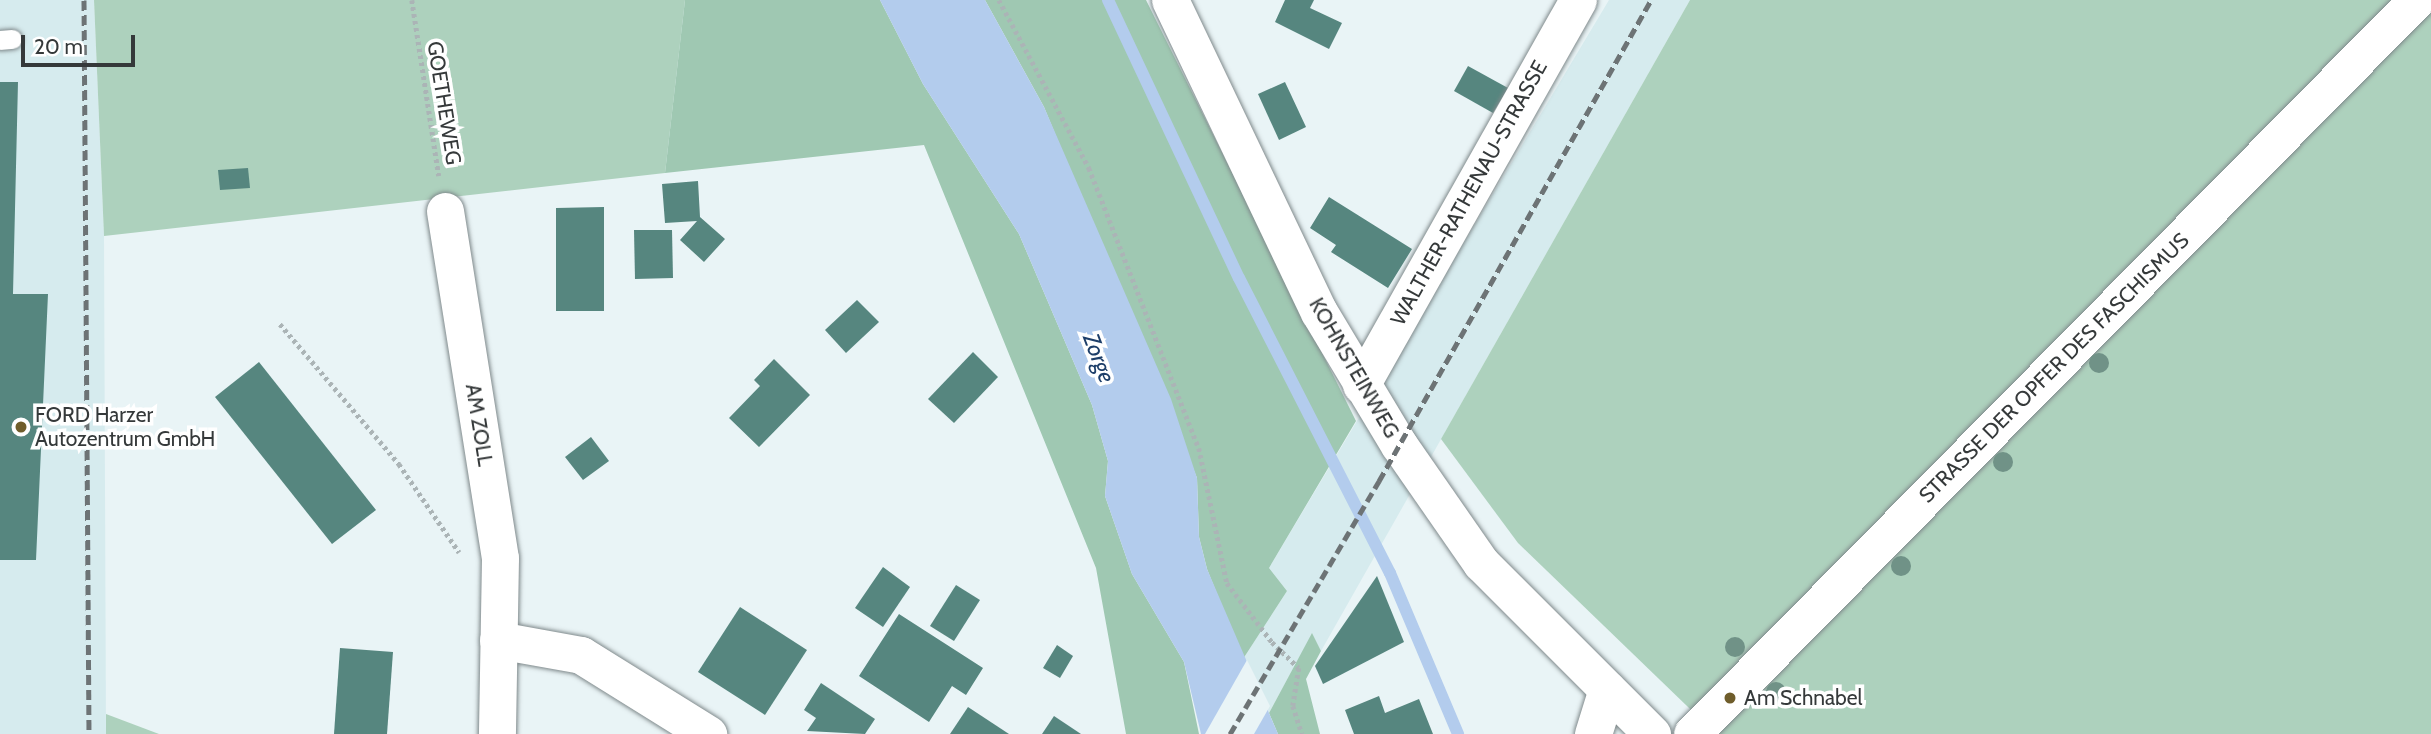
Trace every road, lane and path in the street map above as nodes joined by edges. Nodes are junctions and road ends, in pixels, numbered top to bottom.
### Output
1 (412, 0) edge
2 (999, 0) edge
3 (1170, 0) edge
4 (1578, 0) edge
5 (2416, 0) edge
6 (445, 211) joint
7 (280, 324) dead end
8 (1361, 385) junction
9 (461, 556) dead end
10 (499, 640) junction
11 (1607, 689) junction
12 (497, 734) edge
13 (708, 734) edge
14 (1302, 734) edge
15 (1593, 734) edge
16 (1652, 734) edge
17 (1692, 734) edge

1 - 6 path, GOETHEWEG
2 - 14 path
3 - 8 street, KOHNSTEINWEG
4 - 8 street, WALTHER-RATHENAU-STRASSE
5 - 17 street, STRASSE DER OPFER DES FASCHISMUS
6 - 10 street, AM ZOLL
7 - 9 path
8 - 11 street, KOHNSTEINWEG
10 - 12 street, AM ZOLL
10 - 13 street
11 - 15 street
11 - 16 street, KOHNSTEINWEG

